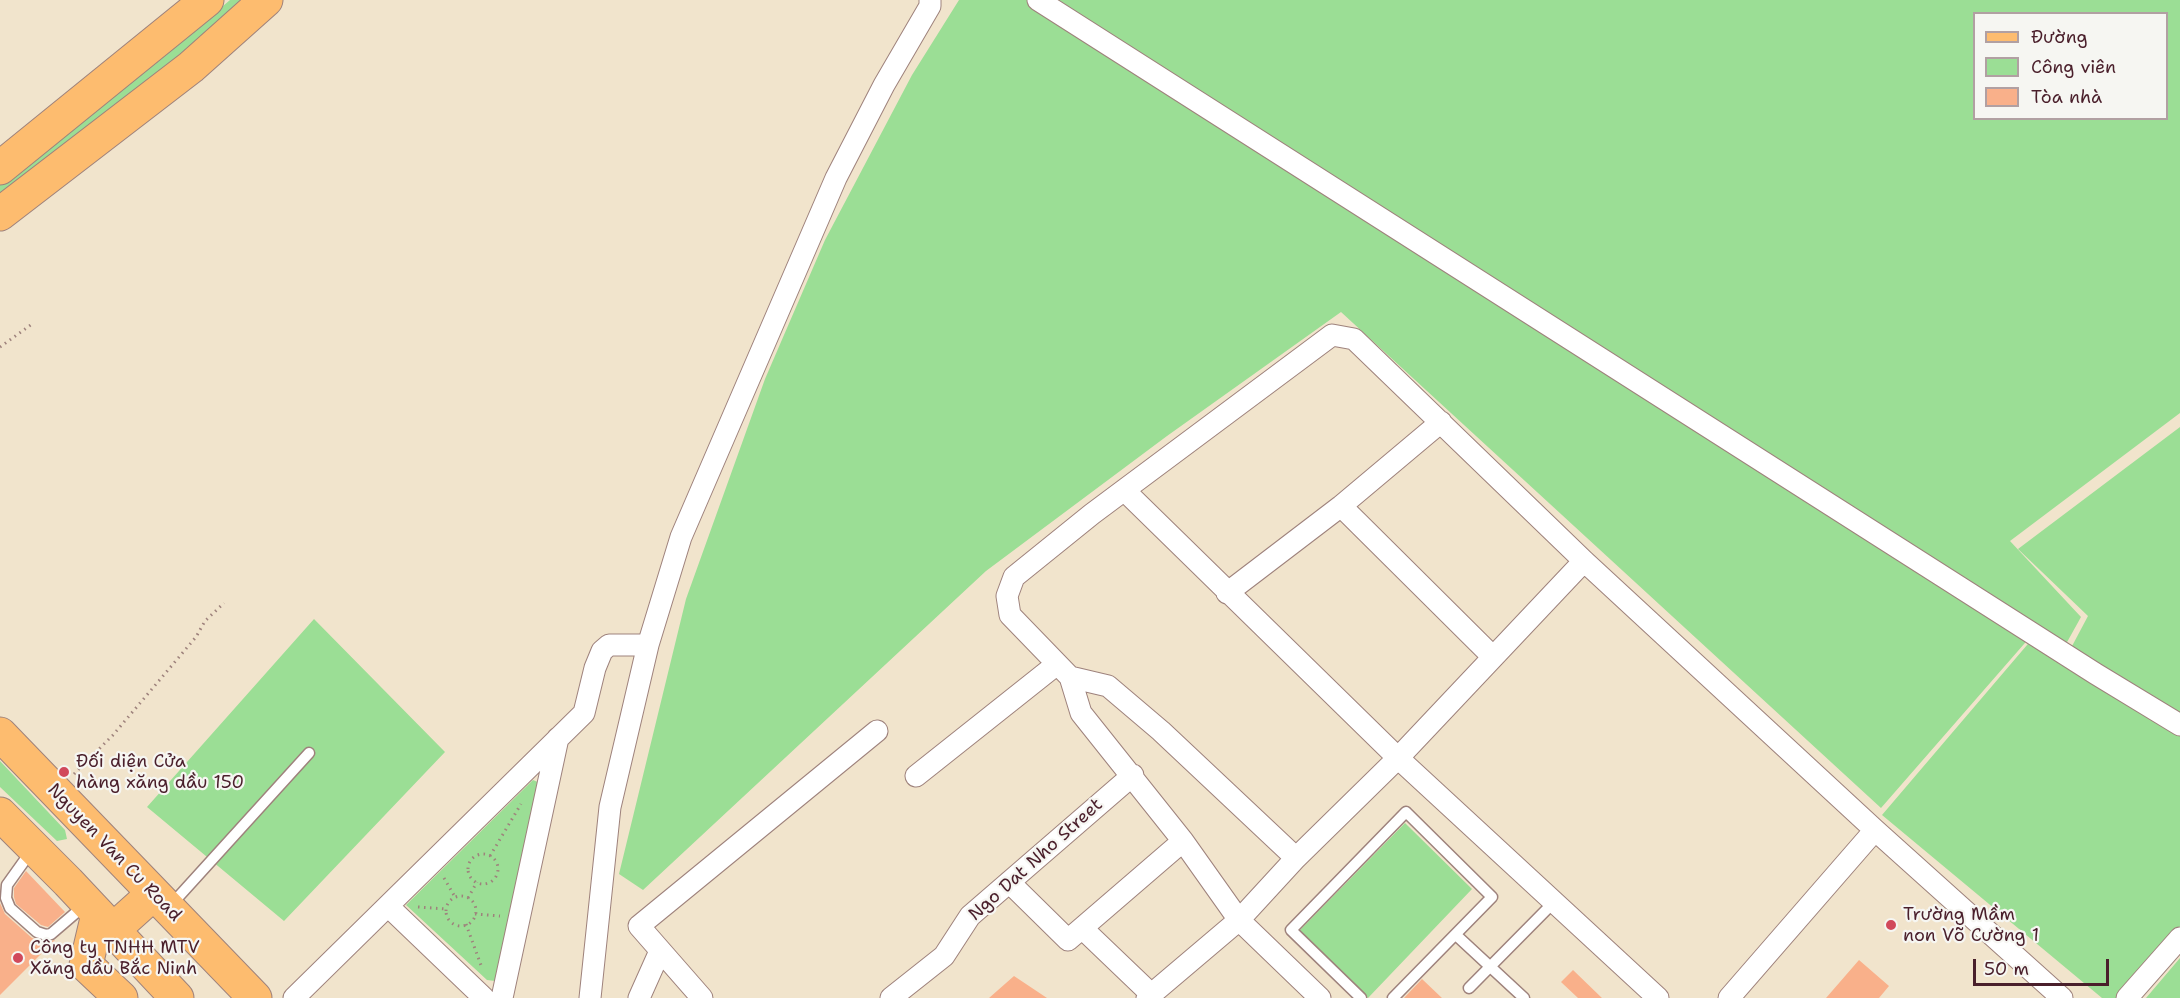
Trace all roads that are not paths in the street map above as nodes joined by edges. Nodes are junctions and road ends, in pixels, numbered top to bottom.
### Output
1 (207, 0) edge
2 (266, 0) edge
3 (930, 0) edge
4 (1038, 0) edge
5 (0, 168) edge
6 (0, 214) edge
7 (1441, 422) junction
8 (1124, 490) junction
9 (1341, 506) junction
10 (1584, 561) junction
11 (1227, 593) junction
12 (648, 645) junction
13 (1493, 657) junction
14 (1064, 670) junction
15 (2180, 725) edge
16 (877, 731) dead end
17 (0, 734) edge
18 (558, 738) junction
19 (309, 753) dead end
20 (1398, 758) junction
21 (1133, 775) junction
22 (916, 776) dead end
23 (0, 814) edge
24 (1875, 830) junction
25 (1183, 841) junction
26 (34, 847) junction
27 (1296, 858) junction
28 (1008, 882) junction
29 (1555, 901) junction
30 (160, 902) junction
31 (389, 908) junction
32 (99, 915) junction
33 (1239, 920) junction
34 (1082, 928) junction
35 (1456, 935) junction
36 (2180, 938) edge
37 (660, 951) junction
38 (1491, 966) junction
39 (485, 988) edge
40 (1469, 988) dead end
41 (1149, 996) edge
42 (122, 998) edge
43 (176, 998) edge
44 (255, 998) edge
45 (294, 998) edge
46 (502, 998) edge
47 (590, 998) edge
48 (639, 998) edge
49 (702, 998) edge
50 (891, 998) edge
51 (1320, 998) edge
52 (1361, 998) edge
53 (1394, 998) edge
54 (1524, 998) edge
55 (1658, 998) edge
56 (1729, 998) edge
57 (2062, 998) edge
58 (2127, 998) edge

1 - 5 main road
2 - 6 main road
3 - 12 street
4 - 15 street
7 - 8 street
7 - 9 street
7 - 10 street
8 - 11 street
8 - 14 street
9 - 11 street
9 - 13 street
10 - 13 street
10 - 24 street
11 - 20 street
12 - 18 street
12 - 47 street
13 - 20 street
14 - 21 street
14 - 22 street
14 - 27 street
16 - 37 street
17 - 30 main road, Nguyen Van Cu Road
18 - 31 street
18 - 46 street
19 - 30 lane
20 - 27 street
20 - 29 street
21 - 25 street
21 - 28 street, Ngo Dat Nho Street
23 - 26 main road
24 - 56 street
24 - 57 street
25 - 33 street
25 - 34 street
26 - 32 main road
26 - 32 lane
27 - 33 street
28 - 34 street
28 - 50 street, Ngo Dat Nho Street
29 - 38 lane
29 - 55 street
30 - 32 main road
30 - 44 main road, Nguyen Van Cu Road
31 - 39 street
31 - 45 street
32 - 42 main road
32 - 43 main road
33 - 41 street
33 - 51 street
34 - 41 street
35 - 38 lane
35 - 52 lane
35 - 53 lane
36 - 58 street
37 - 48 street
37 - 49 street
38 - 40 lane
38 - 54 lane

